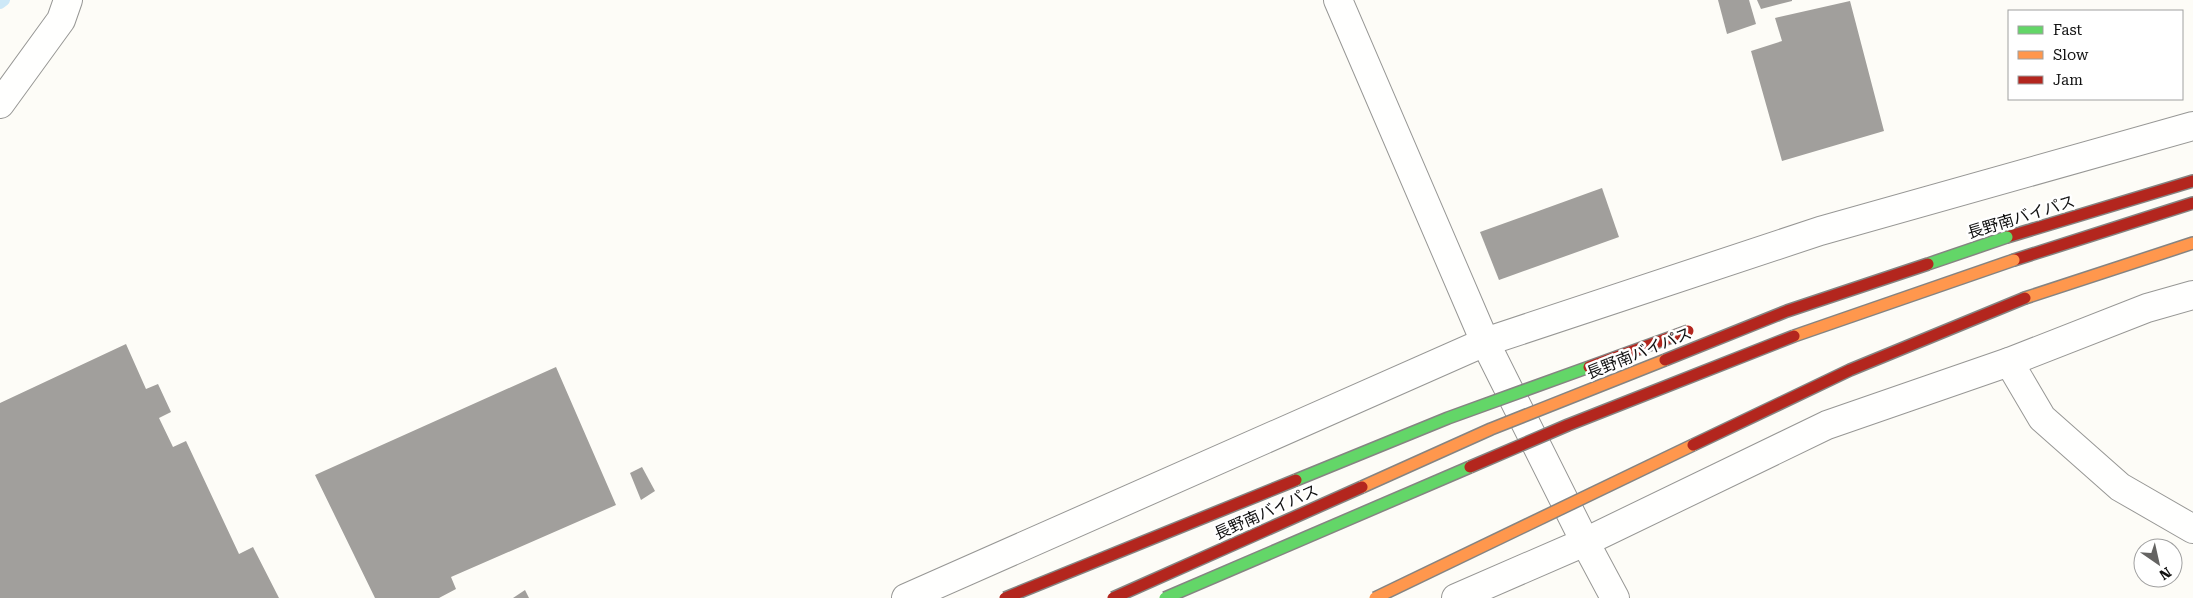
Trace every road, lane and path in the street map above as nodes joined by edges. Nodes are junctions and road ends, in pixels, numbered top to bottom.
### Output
1 (68, 0) edge
2 (1338, 0) edge
3 (0, 104) edge
4 (2193, 126) edge
5 (2193, 182) edge
6 (2193, 203) edge
7 (2193, 243) edge
8 (2193, 294) edge
9 (1759, 310) dead end
10 (1787, 311) junction
11 (1695, 329) dead end
12 (1485, 342) junction
13 (2009, 362) junction
14 (2193, 529) edge
15 (1585, 542) junction
16 (906, 598) edge
17 (1005, 598) edge
18 (1113, 598) edge
19 (1165, 598) edge
20 (1375, 598) edge
21 (1456, 598) edge
22 (1615, 598) edge

1 - 3 street
2 - 12 street
4 - 12 street
5 - 10 highway, 長野南バイパス, bridge
6 - 19 highway, bridge
7 - 20 highway, bridge
8 - 13 street
9 - 10 highway
10 - 18 highway, 長野南バイパス, bridge
11 - 17 highway, bridge
12 - 15 street
12 - 16 street
13 - 14 street
13 - 15 street
15 - 21 street
15 - 22 street

